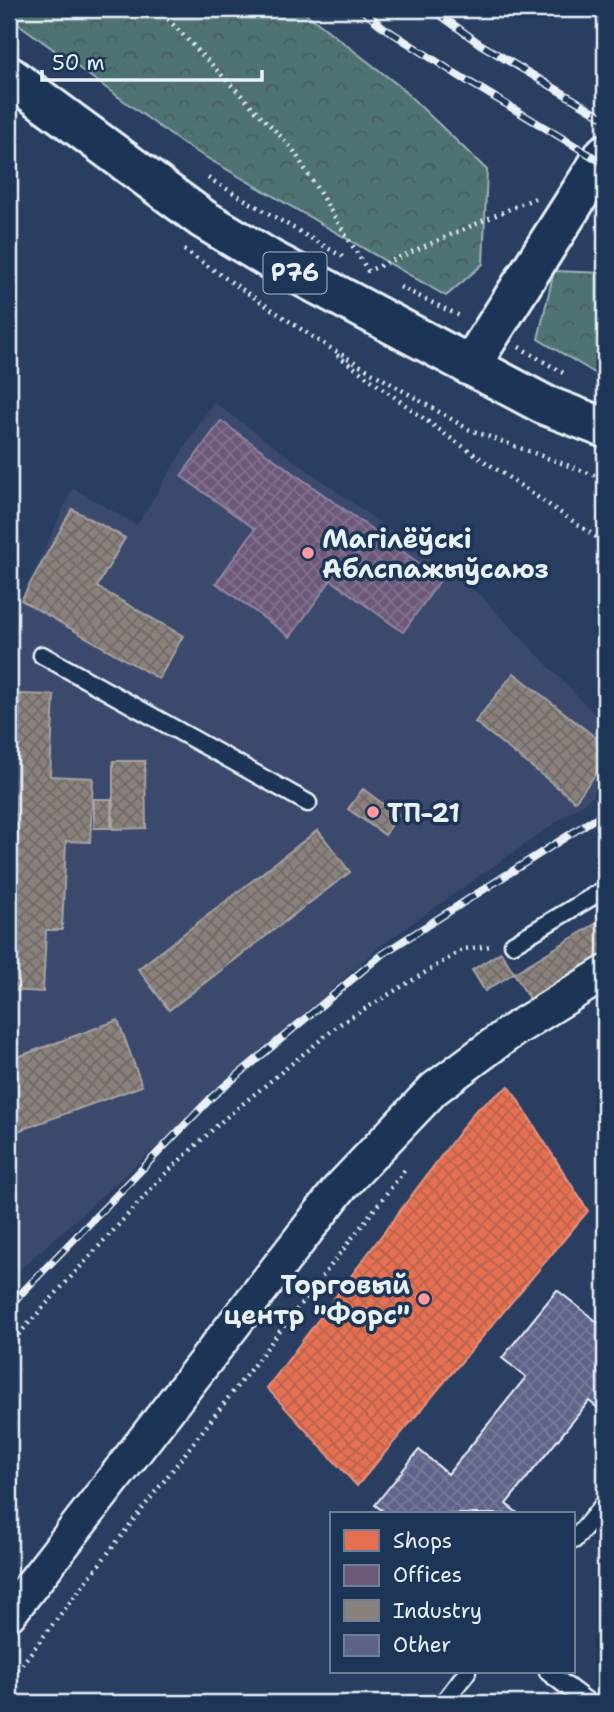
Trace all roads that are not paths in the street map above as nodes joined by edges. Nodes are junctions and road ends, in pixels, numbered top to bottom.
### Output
1 (9, 76) edge
2 (605, 155) edge
3 (470, 366) junction
4 (605, 428) edge
5 (42, 655) dead end
6 (308, 803) dead end
7 (605, 889) edge
8 (513, 944) road end
9 (605, 973) edge
10 (605, 1503) edge
11 (576, 1538) edge
12 (9, 1614) edge
13 (465, 1674) edge
14 (551, 1674) edge
15 (443, 1703) edge
16 (589, 1703) edge

1 - 3 main road, Р76
2 - 3 main road
3 - 4 main road, Р76
5 - 6 lane
7 - 8 lane
9 - 12 street
10 - 11 lane
13 - 15 lane
14 - 16 lane

